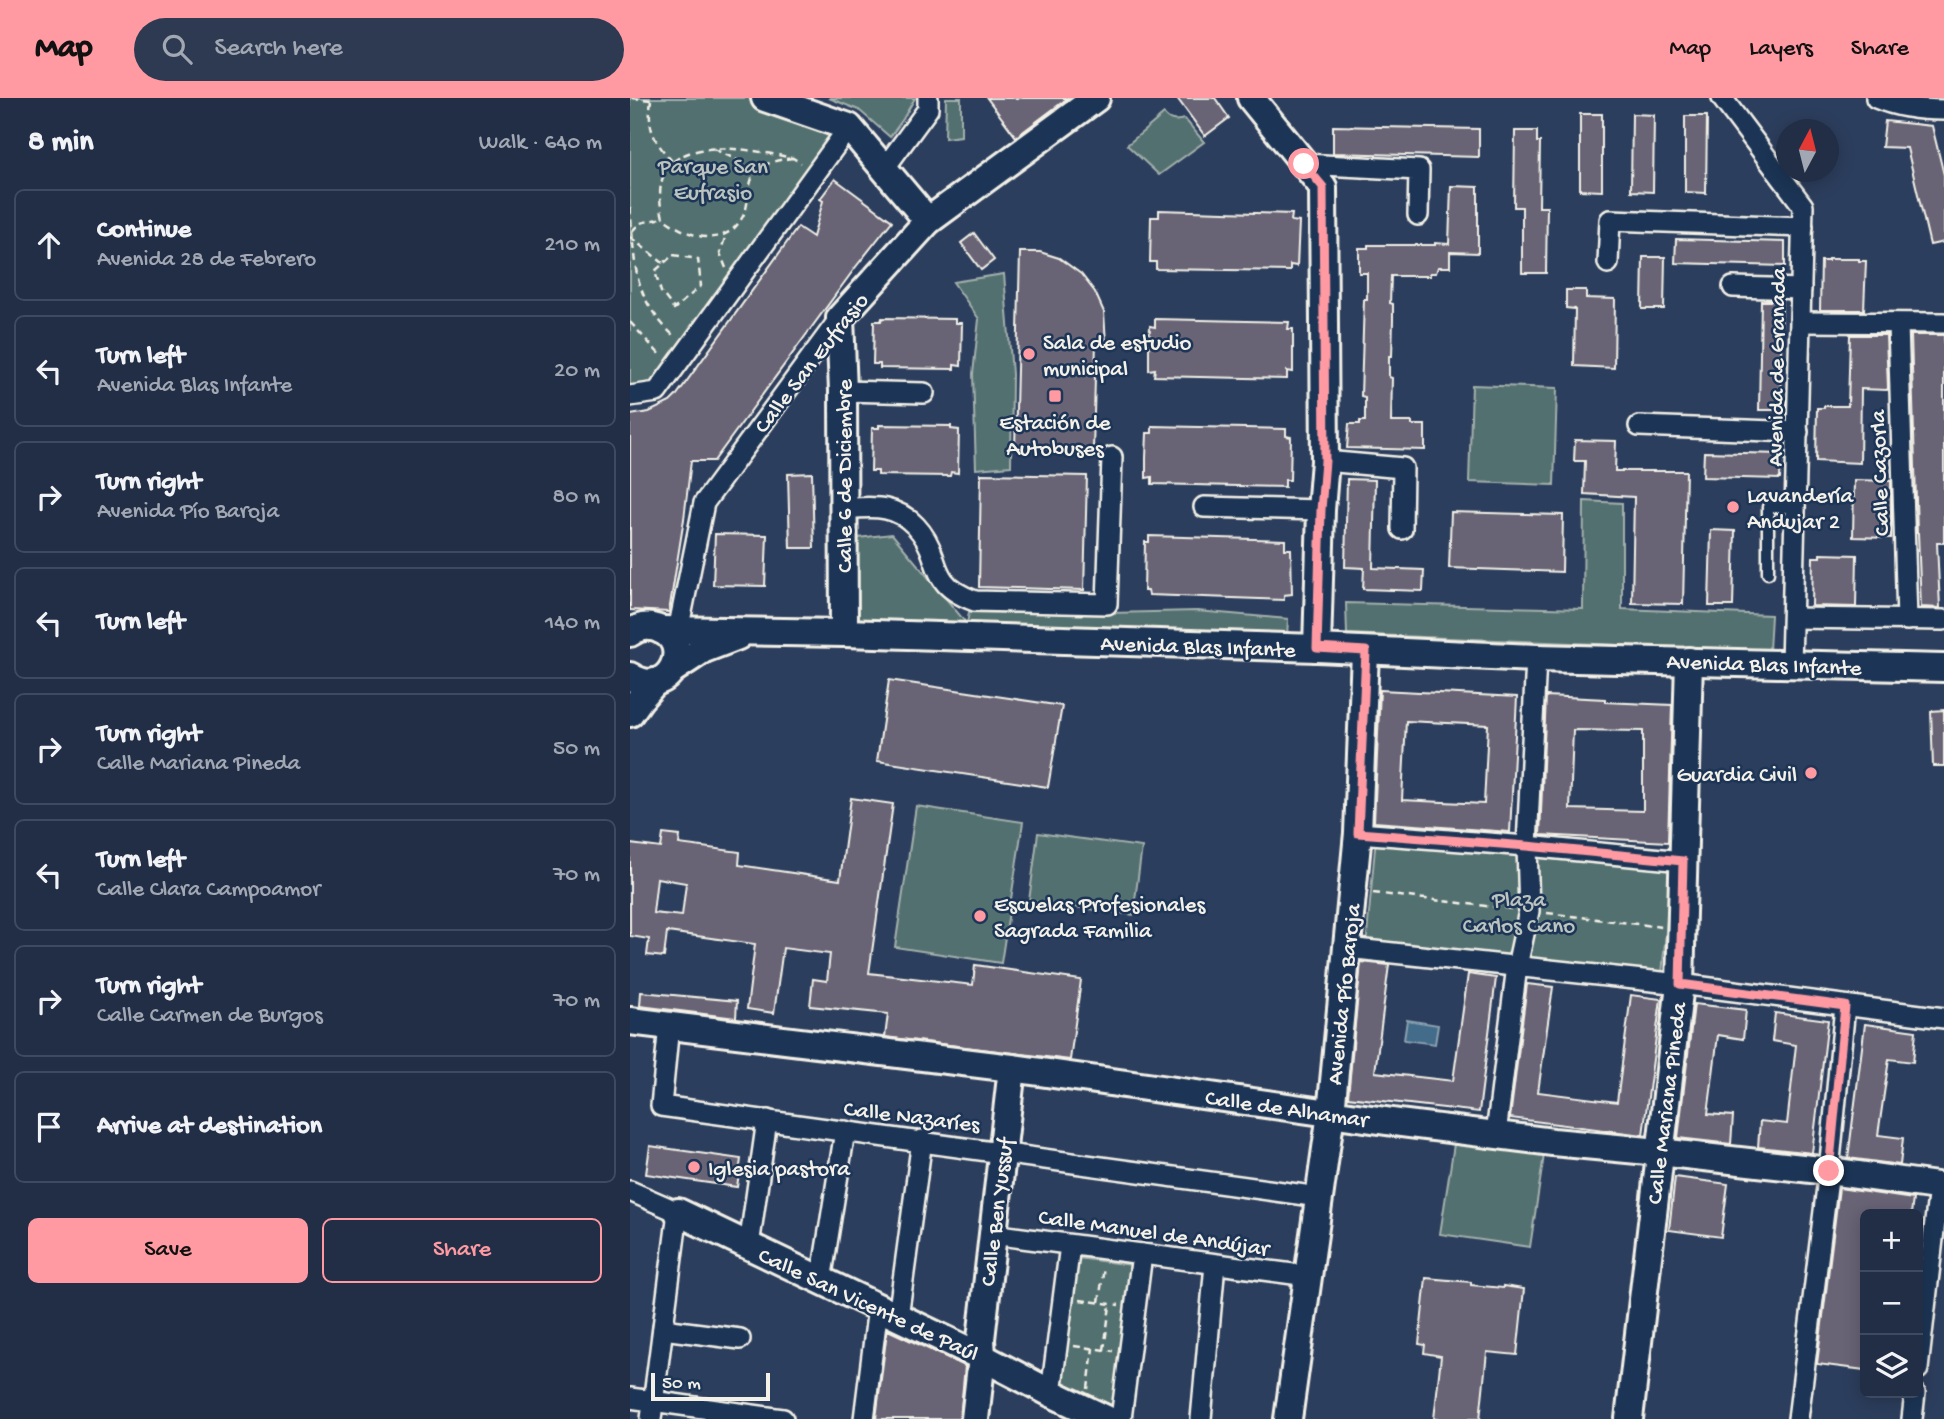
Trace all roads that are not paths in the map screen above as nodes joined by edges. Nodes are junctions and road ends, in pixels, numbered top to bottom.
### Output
1 (765, 98) edge
2 (929, 98) edge
3 (1096, 98) edge
4 (1251, 98) edge
5 (1876, 98) edge
6 (1725, 99) edge
7 (1944, 112) edge
8 (849, 127) junction
9 (1304, 164) junction
10 (884, 169) junction
11 (1418, 215) dead end
12 (928, 221) junction
13 (1803, 227) junction
14 (1608, 263) dead end
15 (1733, 287) dead end
16 (1801, 289) junction
17 (840, 318) junction
18 (1801, 322) junction
19 (1944, 323) edge
20 (1898, 324) junction
21 (843, 391) junction
22 (924, 393) dead end
23 (630, 396) edge
24 (1639, 426) dead end
25 (1798, 432) junction
26 (1112, 457) dead end
27 (1325, 461) junction
28 (1204, 507) dead end
29 (1796, 507) junction
30 (843, 509) junction
31 (1321, 510) junction
32 (1402, 529) dead end
33 (1768, 573) dead end
34 (1793, 618) junction
35 (1907, 620) junction
36 (1944, 621) edge
37 (670, 630) junction
38 (750, 632) junction
39 (630, 633) edge
40 (844, 633) junction
41 (1317, 648) junction
42 (1366, 651) junction
43 (1536, 658) junction
44 (1689, 661) junction
45 (1791, 665) junction
46 (1944, 668) edge
47 (652, 676) edge
48 (630, 713) edge
49 (1358, 833) junction
50 (1527, 846) junction
51 (1683, 861) junction
52 (1347, 948) junction
53 (1517, 966) junction
54 (1680, 984) junction
55 (1845, 1006) junction
56 (1944, 1018) edge
57 (630, 1021) edge
58 (669, 1025) junction
59 (1012, 1068) junction
60 (1331, 1113) junction
61 (767, 1120) junction
62 (845, 1131) junction
63 (1496, 1134) junction
64 (922, 1140) junction
65 (1003, 1151) junction
66 (1659, 1152) junction
67 (1829, 1171) junction
68 (1942, 1187) edge
69 (630, 1191) edge
70 (1319, 1198) junction
71 (678, 1212) junction
72 (992, 1234) junction
73 (1070, 1245) junction
74 (749, 1246) junction
75 (1142, 1254) junction
76 (1216, 1264) junction
77 (1308, 1276) junction
78 (821, 1281) junction
79 (888, 1312) junction
80 (663, 1329) junction
81 (1922, 1335) edge
82 (740, 1339) dead end
83 (982, 1357) junction
84 (1051, 1393) junction
85 (630, 1398) edge
86 (1914, 1398) edge
87 (652, 1410) edge
88 (1095, 1414) edge
89 (783, 1419) edge
90 (864, 1419) edge
91 (975, 1419) edge
92 (1121, 1419) edge
93 (1200, 1419) edge
94 (1288, 1419) edge
95 (1629, 1419) edge
96 (1798, 1419) edge
97 (1912, 1419) edge

1 - 8 street
2 - 10 street
3 - 12 street, Calle San Eufrasio
4 - 9 street
5 - 7 street
6 - 13 street, Avenida de Granada
8 - 10 street
8 - 23 street
9 - 11 street
9 - 27 street
10 - 12 street
12 - 17 street, Calle San Eufrasio
13 - 14 street
13 - 16 street, Avenida de Granada
15 - 16 street
16 - 18 street, Avenida de Granada
17 - 21 street, Calle 6 de Diciembre
17 - 37 street, Calle San Eufrasio
18 - 20 street
18 - 25 street, Avenida de Granada
19 - 20 street
20 - 35 street, Calle Cazorla
21 - 22 street
21 - 30 street, Calle 6 de Diciembre
24 - 25 street
25 - 29 street, Avenida de Granada
26 - 30 street
27 - 31 street
27 - 32 street
28 - 31 street
29 - 33 lane
29 - 34 street, Avenida de Granada
30 - 40 street, Calle 6 de Diciembre
31 - 41 street
34 - 35 street
34 - 45 street, Avenida de Granada
35 - 36 street
37 - 38 street, Avenida Blas Infante
37 - 39 street, Avenida Blas Infante
37 - 47 street
38 - 40 street, Avenida Blas Infante
38 - 47 street
40 - 41 street, Avenida Blas Infante
41 - 42 street, Avenida Blas Infante
42 - 43 street, Avenida Blas Infante
42 - 49 street, Avenida Pío Baroja
43 - 44 street, Avenida Blas Infante
43 - 50 street
44 - 45 street, Avenida Blas Infante
44 - 51 street, Calle Mariana Pineda
45 - 46 street, Avenida Blas Infante
47 - 48 street
49 - 50 street
49 - 52 street, Avenida Pío Baroja
50 - 51 street
50 - 53 street
51 - 54 street, Calle Mariana Pineda
52 - 53 street
52 - 60 street, Avenida Pío Baroja
53 - 54 street
53 - 63 street
54 - 55 street
54 - 66 street, Calle Mariana Pineda
55 - 56 street
55 - 67 street
57 - 58 street, Calle de Alhamar
58 - 59 street, Calle de Alhamar
58 - 61 street, Calle Nazaríes
59 - 60 street, Calle de Alhamar
59 - 65 street, Calle Ben Yussuf
60 - 63 street, Calle de Alhamar
60 - 70 street, Avenida Pío Baroja
61 - 62 street, Calle Nazaríes
61 - 74 street
62 - 64 street, Calle Nazaríes
62 - 78 street
63 - 66 street, Calle de Alhamar
64 - 65 street, Calle Nazaríes
64 - 79 street
65 - 70 street, Calle Nazaríes
65 - 72 street, Calle Ben Yussuf
66 - 67 street, Calle de Alhamar
66 - 95 street, Calle Mariana Pineda
67 - 68 street, Calle de Alhamar
67 - 96 street
68 - 81 street
69 - 71 street, Calle San Vicente de Paúl
70 - 77 street, Avenida Pío Baroja
71 - 74 street, Calle San Vicente de Paúl
71 - 80 street
72 - 73 street, Calle Manuel de Andújar
72 - 83 street, Calle Ben Yussuf
73 - 75 street, Calle Manuel de Andújar
73 - 84 street
74 - 78 street, Calle San Vicente de Paúl
75 - 76 street, Calle Manuel de Andújar
75 - 92 street
76 - 77 street, Calle Manuel de Andújar
76 - 93 street
77 - 94 street, Avenida Pío Baroja
78 - 79 street, Calle San Vicente de Paúl
79 - 83 street, Calle San Vicente de Paúl
79 - 90 street
80 - 82 street
80 - 87 street
83 - 84 street, Calle San Vicente de Paúl
83 - 91 street, Calle Ben Yussuf
84 - 88 street, Calle San Vicente de Paúl
85 - 87 street
86 - 97 street
87 - 89 street

